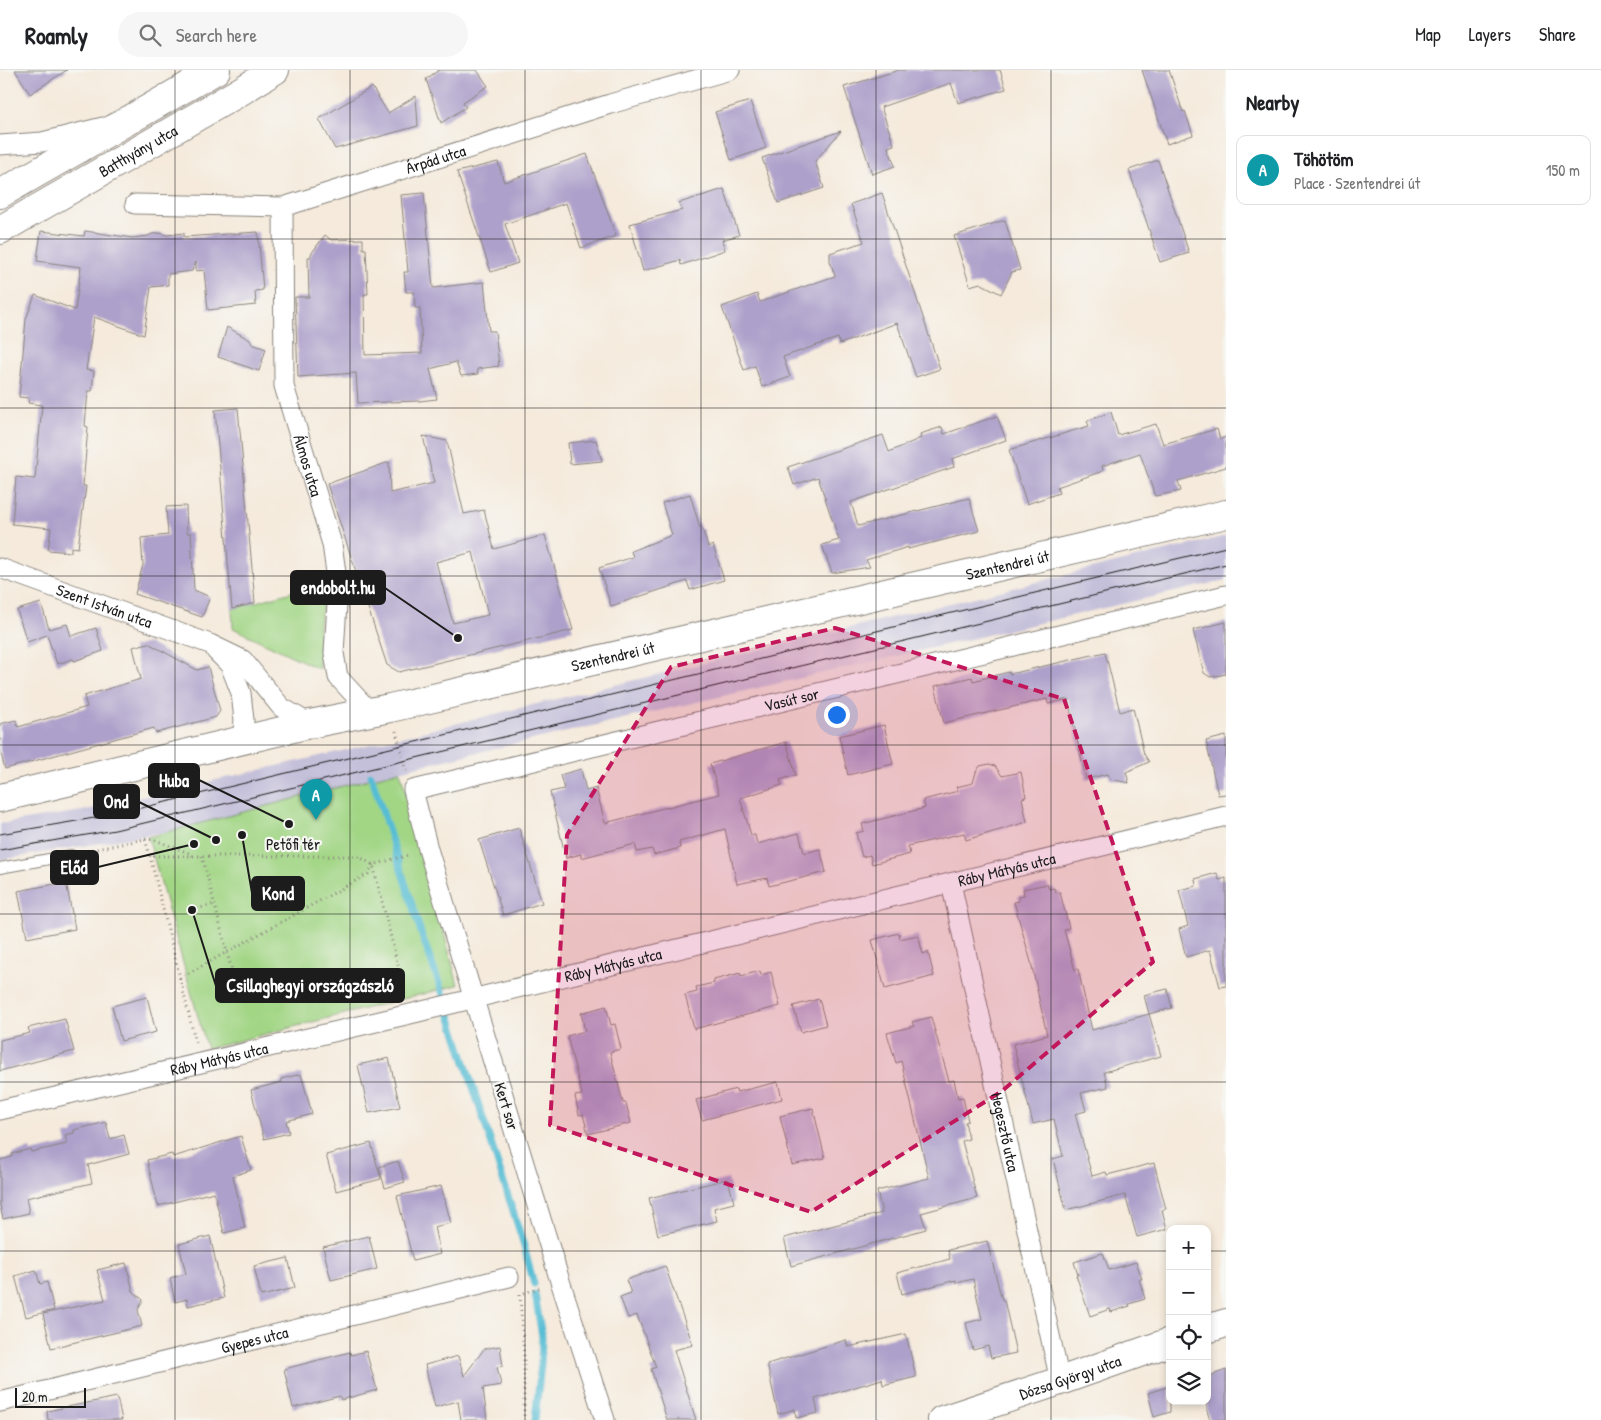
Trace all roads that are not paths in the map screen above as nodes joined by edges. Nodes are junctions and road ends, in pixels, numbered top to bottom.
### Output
1 (216, 70) edge
2 (275, 70) edge
3 (730, 70) edge
4 (126, 122) junction
5 (0, 145) edge
6 (0, 194) edge
7 (136, 204) dead end
8 (283, 207) junction
9 (0, 230) edge
10 (1226, 514) edge
11 (0, 568) edge
12 (1226, 595) edge
13 (210, 644) junction
14 (370, 712) junction
15 (310, 724) junction
16 (242, 741) junction
17 (413, 790) joint
18 (0, 798) edge
19 (1226, 816) edge
20 (71, 855) road end
21 (0, 868) edge
22 (950, 883) junction
23 (456, 1003) junction
24 (0, 1110) edge
25 (509, 1277) dead end
26 (1226, 1323) edge
27 (1211, 1328) edge
28 (1166, 1343) edge
29 (1060, 1381) junction
30 (0, 1402) edge
31 (605, 1420) edge
32 (942, 1420) edge

1 - 4 main road, Batthyány utca
2 - 9 main road, Batthyány utca
3 - 8 street, Árpád utca
4 - 5 street
4 - 6 main road, Batthyány utca
7 - 8 street, Árpád utca
8 - 14 street, Álmos utca
10 - 14 main road, Szentendrei út
11 - 13 street, Szent István utca
12 - 17 street, Vasút sor
13 - 15 street, Szent István utca
13 - 16 street, Szent István utca
14 - 15 main road, Szentendrei út
15 - 16 main road, Szentendrei út
16 - 18 main road, Szentendrei út
17 - 23 street, Kert sor
19 - 22 street, Ráby Mátyás utca
20 - 21 lane
22 - 23 street, Ráby Mátyás utca
22 - 29 street, Hegesztő utca
23 - 24 street, Ráby Mátyás utca
23 - 31 street, Kert sor
25 - 30 street, Gyepes utca
26 - 27 main road
28 - 29 main road, Dózsa György utca
29 - 32 main road, Dózsa György utca

